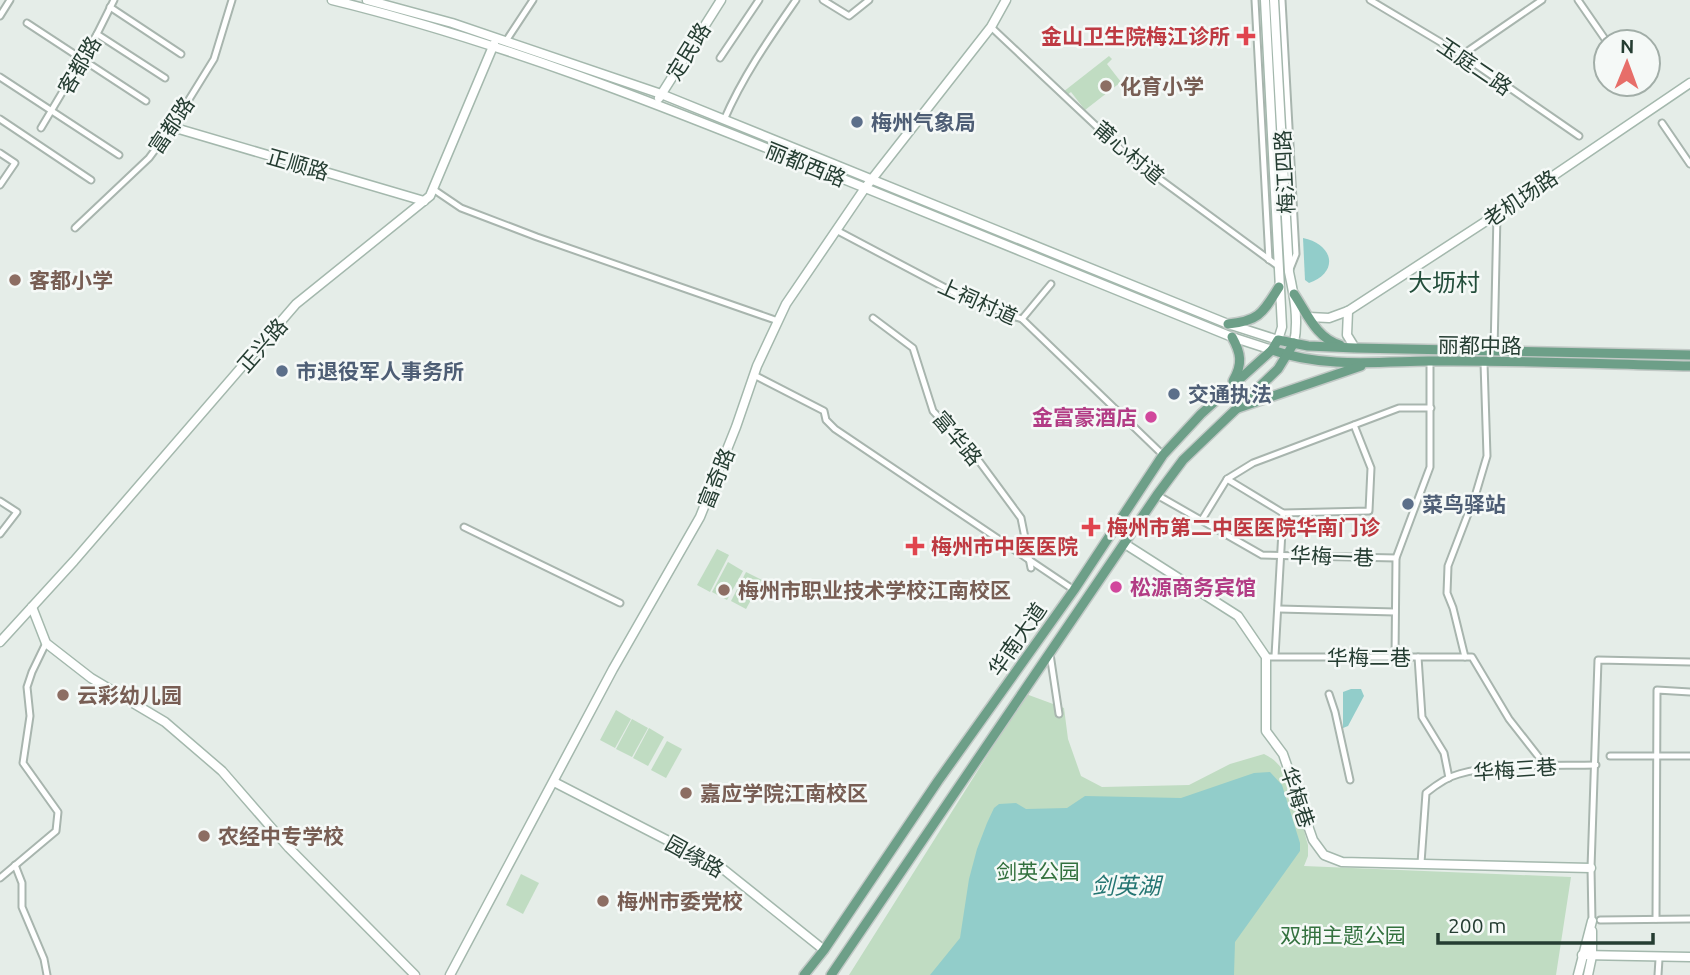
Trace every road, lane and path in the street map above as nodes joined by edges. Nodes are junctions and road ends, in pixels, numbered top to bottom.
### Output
1 (10, 0) edge
2 (114, 0) edge
3 (232, 0) edge
4 (332, 0) edge
5 (367, 0) edge
6 (533, 0) edge
7 (721, 0) edge
8 (759, 0) edge
9 (796, 0) edge
10 (823, 0) edge
11 (869, 0) edge
12 (1006, 0) edge
13 (1255, 0) edge
14 (1265, 0) edge
15 (1274, 0) edge
16 (1282, 0) edge
17 (1370, 0) edge
18 (1542, 0) edge
19 (1578, 0) edge
20 (110, 8) junction
21 (0, 16) edge
22 (27, 23) dead end
23 (990, 27) junction
24 (1597, 28) edge
25 (97, 34) junction
26 (499, 42) junction
27 (181, 54) dead end
28 (1462, 55) junction
29 (720, 58) dead end
30 (83, 59) junction
31 (0, 77) edge
32 (165, 78) dead end
33 (1690, 83) edge
34 (661, 94) junction
35 (146, 101) dead end
36 (656, 103) junction
37 (51, 111) junction
38 (0, 119) edge
39 (724, 120) junction
40 (1662, 123) dead end
41 (172, 127) junction
42 (41, 128) dead end
43 (1579, 136) dead end
44 (0, 153) edge
45 (120, 155) dead end
46 (1690, 164) edge
47 (91, 180) dead end
48 (872, 180) junction
49 (0, 185) edge
50 (865, 188) junction
51 (433, 189) junction
52 (424, 201) junction
53 (1497, 214) junction
54 (75, 228) dead end
55 (836, 230) junction
56 (1269, 260) junction
57 (1278, 266) junction
58 (1289, 272) junction
59 (1051, 284) dead end
60 (1279, 286) junction
61 (1294, 295) junction
62 (1348, 311) junction
63 (1309, 317) junction
64 (873, 318) dead end
65 (1022, 319) junction
66 (778, 321) junction
67 (1228, 324) junction
68 (1232, 337) junction
69 (1278, 340) junction
70 (1294, 343) junction
71 (1355, 348) junction
72 (1272, 350) junction
73 (1494, 352) junction
74 (1690, 355) edge
75 (1287, 356) junction
76 (1430, 361) junction
77 (1484, 363) junction
78 (1364, 365) junction
79 (1690, 366) edge
80 (754, 375) junction
81 (1227, 390) junction
82 (1430, 408) junction
83 (1233, 410) junction
84 (1354, 425) junction
85 (1163, 454) junction
86 (1227, 479) junction
87 (1157, 495) junction
88 (0, 500) edge
89 (1283, 513) junction
90 (1202, 518) dead end
91 (464, 527) dead end
92 (0, 534) edge
93 (1125, 544) junction
94 (1280, 554) junction
95 (1396, 558) junction
96 (1031, 568) dead end
97 (1074, 590) junction
98 (621, 603) dead end
99 (32, 607) junction
100 (1279, 609) junction
101 (1395, 612) junction
102 (1046, 629) junction
103 (1061, 638) junction
104 (0, 642) edge
105 (46, 643) junction
106 (1050, 654) junction
107 (1271, 657) junction
108 (1395, 657) junction
109 (1418, 657) junction
110 (1465, 657) junction
111 (1690, 662) edge
112 (1690, 692) edge
113 (1329, 694) dead end
114 (1059, 714) dead end
115 (1538, 756) dead end
116 (1656, 756) junction
117 (1610, 757) dead end
118 (1690, 757) edge
119 (1596, 765) junction
120 (1448, 778) junction
121 (1350, 780) dead end
122 (554, 782) junction
123 (1421, 863) junction
124 (15, 865) junction
125 (1591, 868) junction
126 (0, 878) edge
127 (1656, 919) junction
128 (1690, 919) edge
129 (1596, 920) junction
130 (824, 950) junction
131 (1582, 956) junction
132 (1592, 956) junction
133 (1690, 957) edge
134 (1659, 959) dead end
135 (47, 975) edge
136 (415, 975) edge
137 (450, 975) edge
138 (804, 975) edge
139 (831, 975) edge
140 (1578, 975) edge
141 (1588, 975) edge
142 (1658, 975) edge

1 - 21 street
2 - 20 street, 客都路
3 - 41 street, 富都路
4 - 26 street, 丽都西路
5 - 26 street, 丽都西路
6 - 26 street
7 - 34 street, 定民路
8 - 29 street
9 - 39 street
10 - 11 street
12 - 23 street, 富奇路
13 - 56 street
14 - 57 street, 梅江四路
15 - 58 street, 梅江四路
16 - 58 street
17 - 28 street, 玉庭二路
18 - 28 street
19 - 24 street
20 - 25 street, 客都路
20 - 27 street
22 - 30 street
23 - 48 street, 富奇路
23 - 56 street, 莆心村道
25 - 30 street, 客都路
25 - 32 street
26 - 34 street, 丽都西路
26 - 36 street, 丽都西路
26 - 51 street, 正兴路
28 - 43 street, 玉庭二路
30 - 35 street
30 - 37 street, 客都路
31 - 37 street
33 - 53 street, 老机场路
34 - 36 street, 定民路
34 - 39 street, 丽都西路
36 - 50 street, 丽都西路
37 - 42 street, 客都路
37 - 45 street
38 - 47 street
39 - 48 street, 丽都西路
40 - 46 street
41 - 52 street, 正顺路
41 - 54 street, 富都路
44 - 49 street
48 - 50 street, 富奇路
48 - 67 street, 丽都西路
50 - 55 street, 富奇路
50 - 68 street, 丽都西路
51 - 52 street, 正兴路
51 - 66 street
52 - 99 street, 正兴路
53 - 62 street, 老机场路
53 - 73 street
55 - 65 street, 上祠村道
55 - 66 street, 富奇路
56 - 57 street, 莆心村道
57 - 60 street, 梅江四路
58 - 61 street, 梅江四路
59 - 65 street
60 - 67 main road
60 - 69 street, 梅江四路
61 - 63 main road
61 - 70 street, 梅江四路
62 - 63 street
62 - 71 street
63 - 71 main road
64 - 96 street, 富华路
65 - 85 street, 上祠村道
66 - 80 street, 富奇路
67 - 69 street, 丽都西路
68 - 72 street, 丽都西路
68 - 81 main road
69 - 70 main road, 丽都中路
69 - 72 main road, 华南大道
70 - 71 main road, 丽都中路
70 - 75 main road, 华南大道
71 - 73 main road, 丽都中路
72 - 75 main road, 丽都中路
72 - 81 main road, 华南大道
73 - 74 main road, 丽都中路
75 - 78 main road, 丽都中路
75 - 83 main road, 华南大道
76 - 77 main road, 丽都中路
76 - 78 main road, 丽都中路
76 - 82 street
77 - 79 main road, 丽都中路
77 - 110 street
78 - 83 main road
80 - 97 street
80 - 122 street, 富奇路
81 - 85 main road, 华南大道
82 - 84 street
82 - 95 street
83 - 87 main road, 华南大道
84 - 86 street
84 - 89 street
85 - 97 main road, 华南大道
86 - 89 street
86 - 90 street
87 - 93 main road, 华南大道
87 - 94 street, 华梅一巷
88 - 92 street
89 - 94 street
91 - 98 street
93 - 103 main road, 华南大道
93 - 107 street
94 - 95 street, 华梅一巷
94 - 100 street
95 - 101 street
97 - 102 main road, 华南大道
99 - 104 street, 正兴路
99 - 105 street
100 - 101 street
100 - 107 street
101 - 108 street
102 - 103 main road
102 - 130 main road, 华南大道
103 - 106 main road, 华南大道
105 - 124 street
105 - 136 street
106 - 114 street
106 - 139 main road, 华南大道
107 - 108 street, 华梅二巷
107 - 123 street, 华梅巷
108 - 109 street, 华梅二巷
109 - 110 street, 华梅二巷
109 - 120 street
110 - 115 street, 华梅二巷
111 - 119 street
112 - 116 street
113 - 121 street
116 - 117 street
116 - 118 street
116 - 127 street
119 - 120 street, 华梅三巷
119 - 125 street
120 - 123 street, 华梅三巷
122 - 130 street, 园缘路
122 - 137 street, 富奇路
123 - 125 street, 华梅巷
124 - 126 street
124 - 135 street
125 - 129 street
127 - 128 street
127 - 129 street
129 - 131 street
129 - 132 street
130 - 138 main road, 华南大道
131 - 132 street
131 - 140 street
132 - 133 street
132 - 141 street
134 - 142 street

